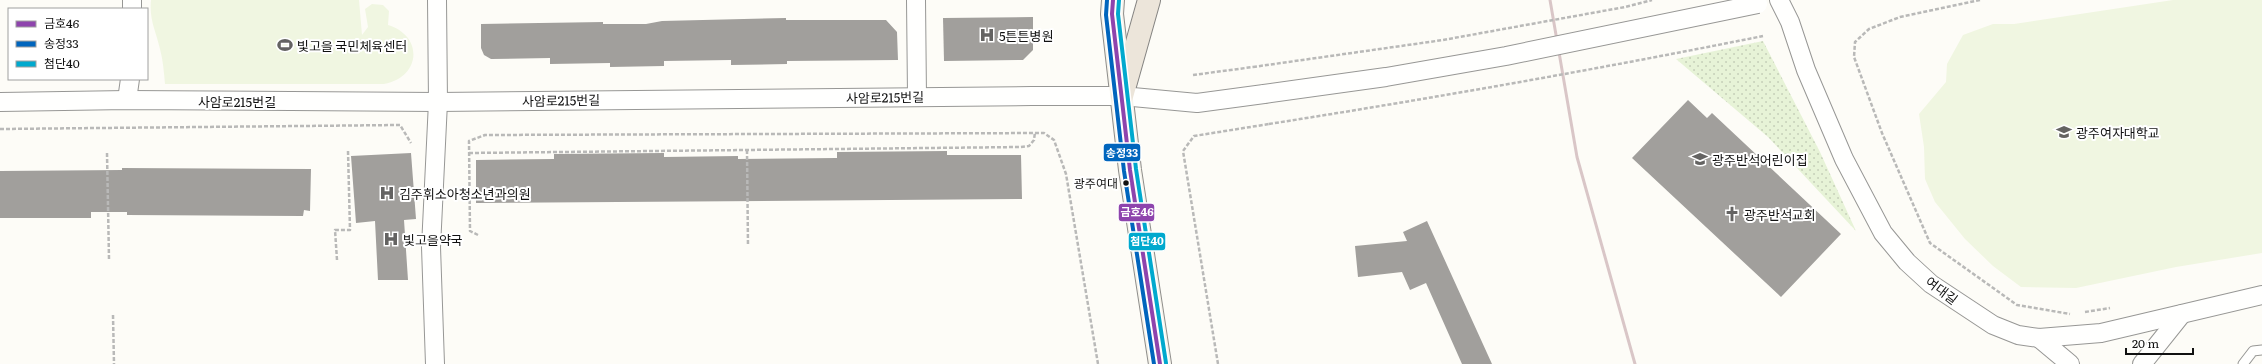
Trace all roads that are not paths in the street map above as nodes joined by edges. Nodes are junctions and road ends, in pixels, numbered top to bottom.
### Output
1 (437, 0) edge
2 (916, 0) edge
3 (1113, 0) edge
4 (1149, 0) edge
5 (1779, 0) edge
6 (130, 80) edge
7 (917, 96) junction
8 (1122, 96) junction
9 (127, 100) junction
10 (0, 102) edge
11 (438, 102) junction
12 (2262, 295) edge
13 (2182, 314) junction
14 (2039, 338) junction
15 (2262, 350) edge
16 (435, 364) edge
17 (1160, 364) edge
18 (2070, 364) edge
19 (2142, 364) edge
20 (2243, 364) edge

1 - 11 street
2 - 7 street
3 - 8 main road
4 - 8 highway
5 - 8 street, 사암로215번길, bridge
5 - 14 street, 여대길
6 - 9 street
7 - 8 street, 사암로215번길
7 - 11 street, 사암로215번길
8 - 17 main road
9 - 10 street, 사암로215번길
9 - 11 street, 사암로215번길
11 - 16 street
12 - 13 street, 여대길
13 - 14 street, 여대길
13 - 19 street
14 - 18 street
15 - 20 lane

